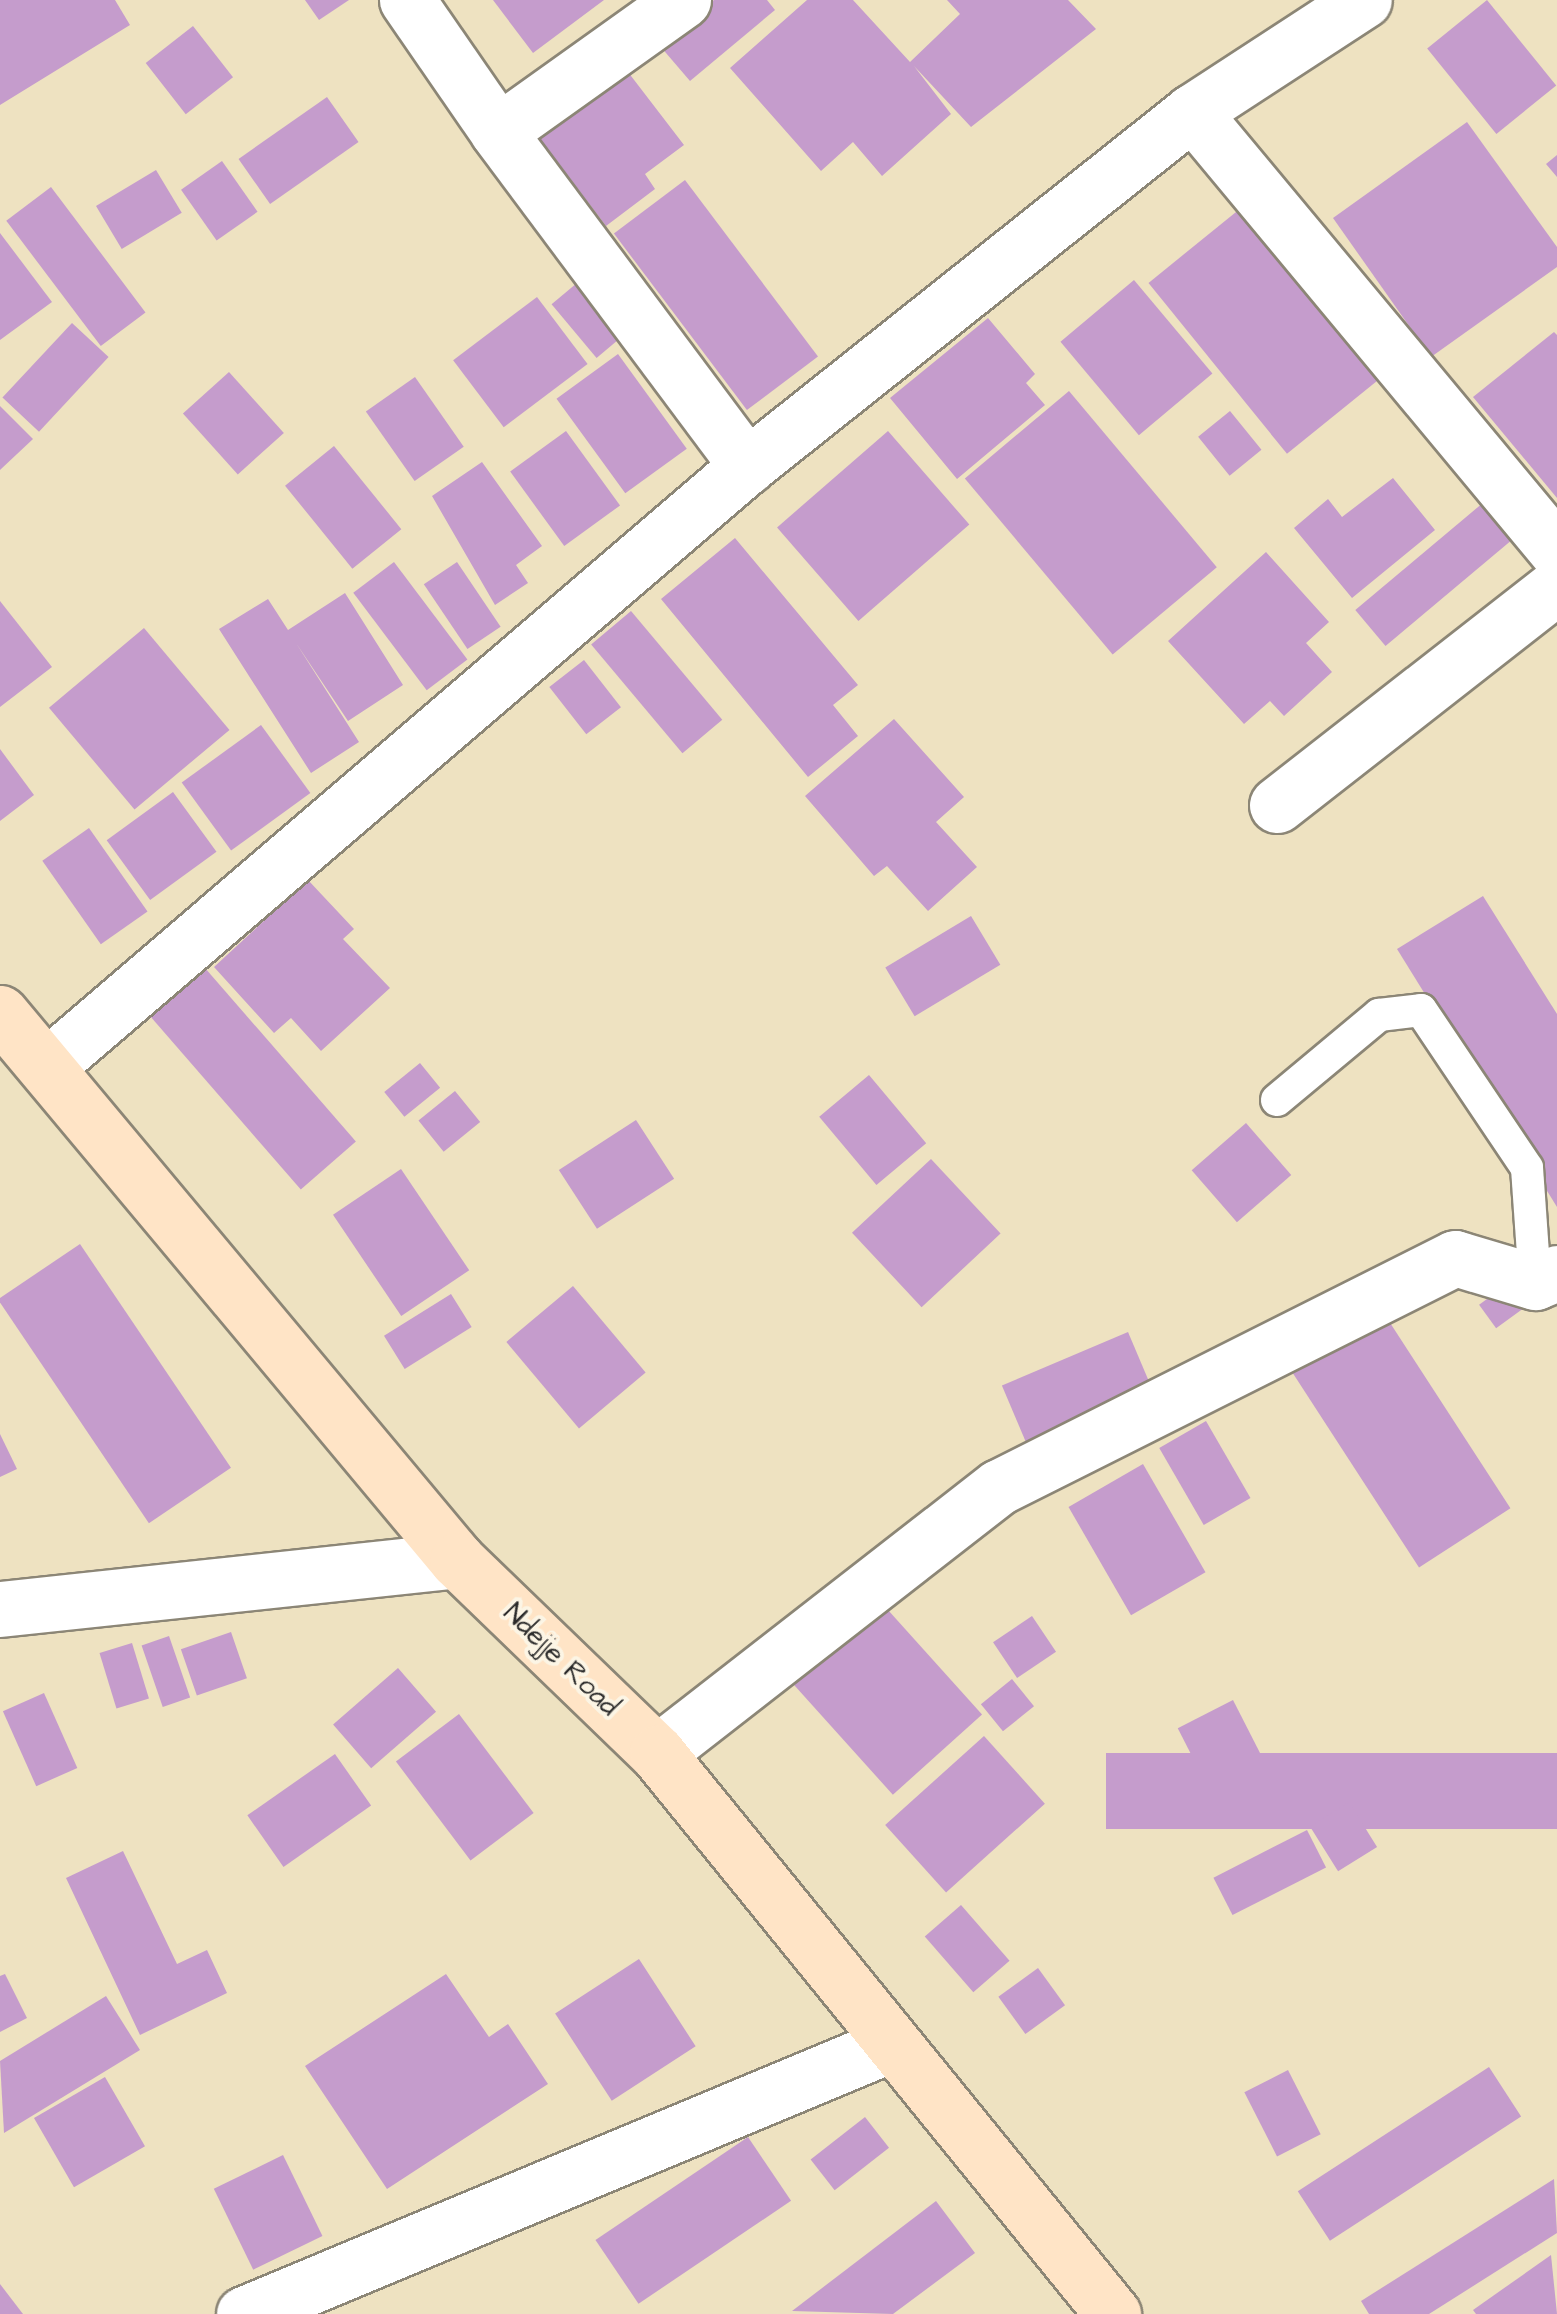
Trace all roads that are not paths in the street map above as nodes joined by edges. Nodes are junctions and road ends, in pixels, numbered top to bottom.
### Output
1 (407, 0) edge
2 (683, 0) edge
3 (1364, 0) edge
4 (1192, 112) junction
5 (498, 132) junction
6 (747, 466) junction
7 (1557, 551) edge
8 (1557, 586) edge
9 (1278, 806) dead end
10 (0, 1013) edge
11 (46, 1067) junction
12 (1276, 1100) dead end
13 (1546, 1278) edge
14 (457, 1560) junction
15 (0, 1608) edge
16 (656, 1753) junction
17 (889, 2045) junction
18 (244, 2314) edge
19 (1113, 2314) edge

1 - 5 street
2 - 5 street
3 - 4 street
4 - 6 street
4 - 7 street
5 - 6 street
6 - 11 street
8 - 9 street
10 - 11 street, Ndejje Road
11 - 14 street, Ndejje Road
12 - 13 lane
13 - 16 street
14 - 15 street
14 - 16 street, Ndejje Road
16 - 17 street, Ndejje Road
17 - 18 street
17 - 19 street, Ndejje Road

